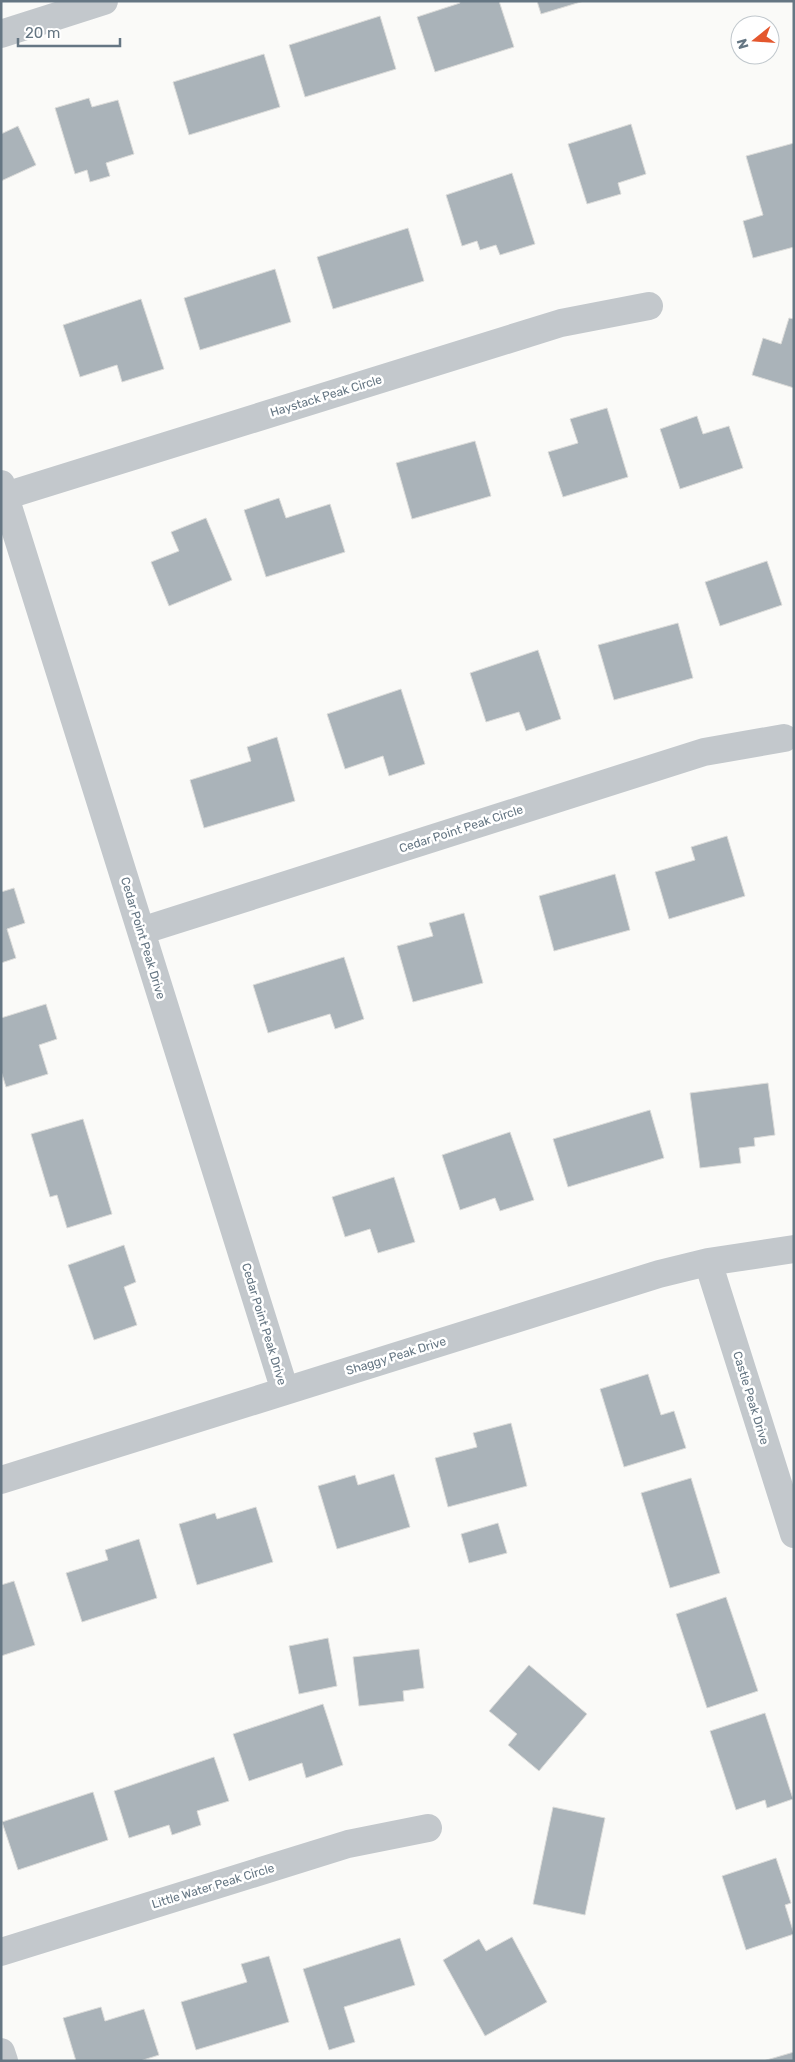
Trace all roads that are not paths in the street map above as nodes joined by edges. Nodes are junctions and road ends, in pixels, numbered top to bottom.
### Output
1 (104, 1) edge
2 (60, 8) edge
3 (1, 34) edge
4 (649, 306) dead end
5 (3, 490) edge
6 (784, 738) dead end
7 (141, 930) junction
8 (794, 1249) edge
9 (708, 1262) junction
10 (285, 1391) junction
11 (1, 1480) edge
12 (794, 1534) edge
13 (428, 1828) dead end
14 (1, 1952) edge
15 (1, 2052) edge
16 (4, 2061) edge

1 - 2 street
2 - 3 street
4 - 5 street, Haystack Peak Circle
5 - 7 street, Cedar Point Peak Drive
6 - 7 street, Cedar Point Peak Circle
7 - 10 street, Cedar Point Peak Drive
8 - 9 street, Shaggy Peak Drive
9 - 10 street, Shaggy Peak Drive
9 - 12 street, Castle Peak Drive
10 - 11 street, Shaggy Peak Drive
13 - 14 street, Little Water Peak Circle
15 - 16 street

